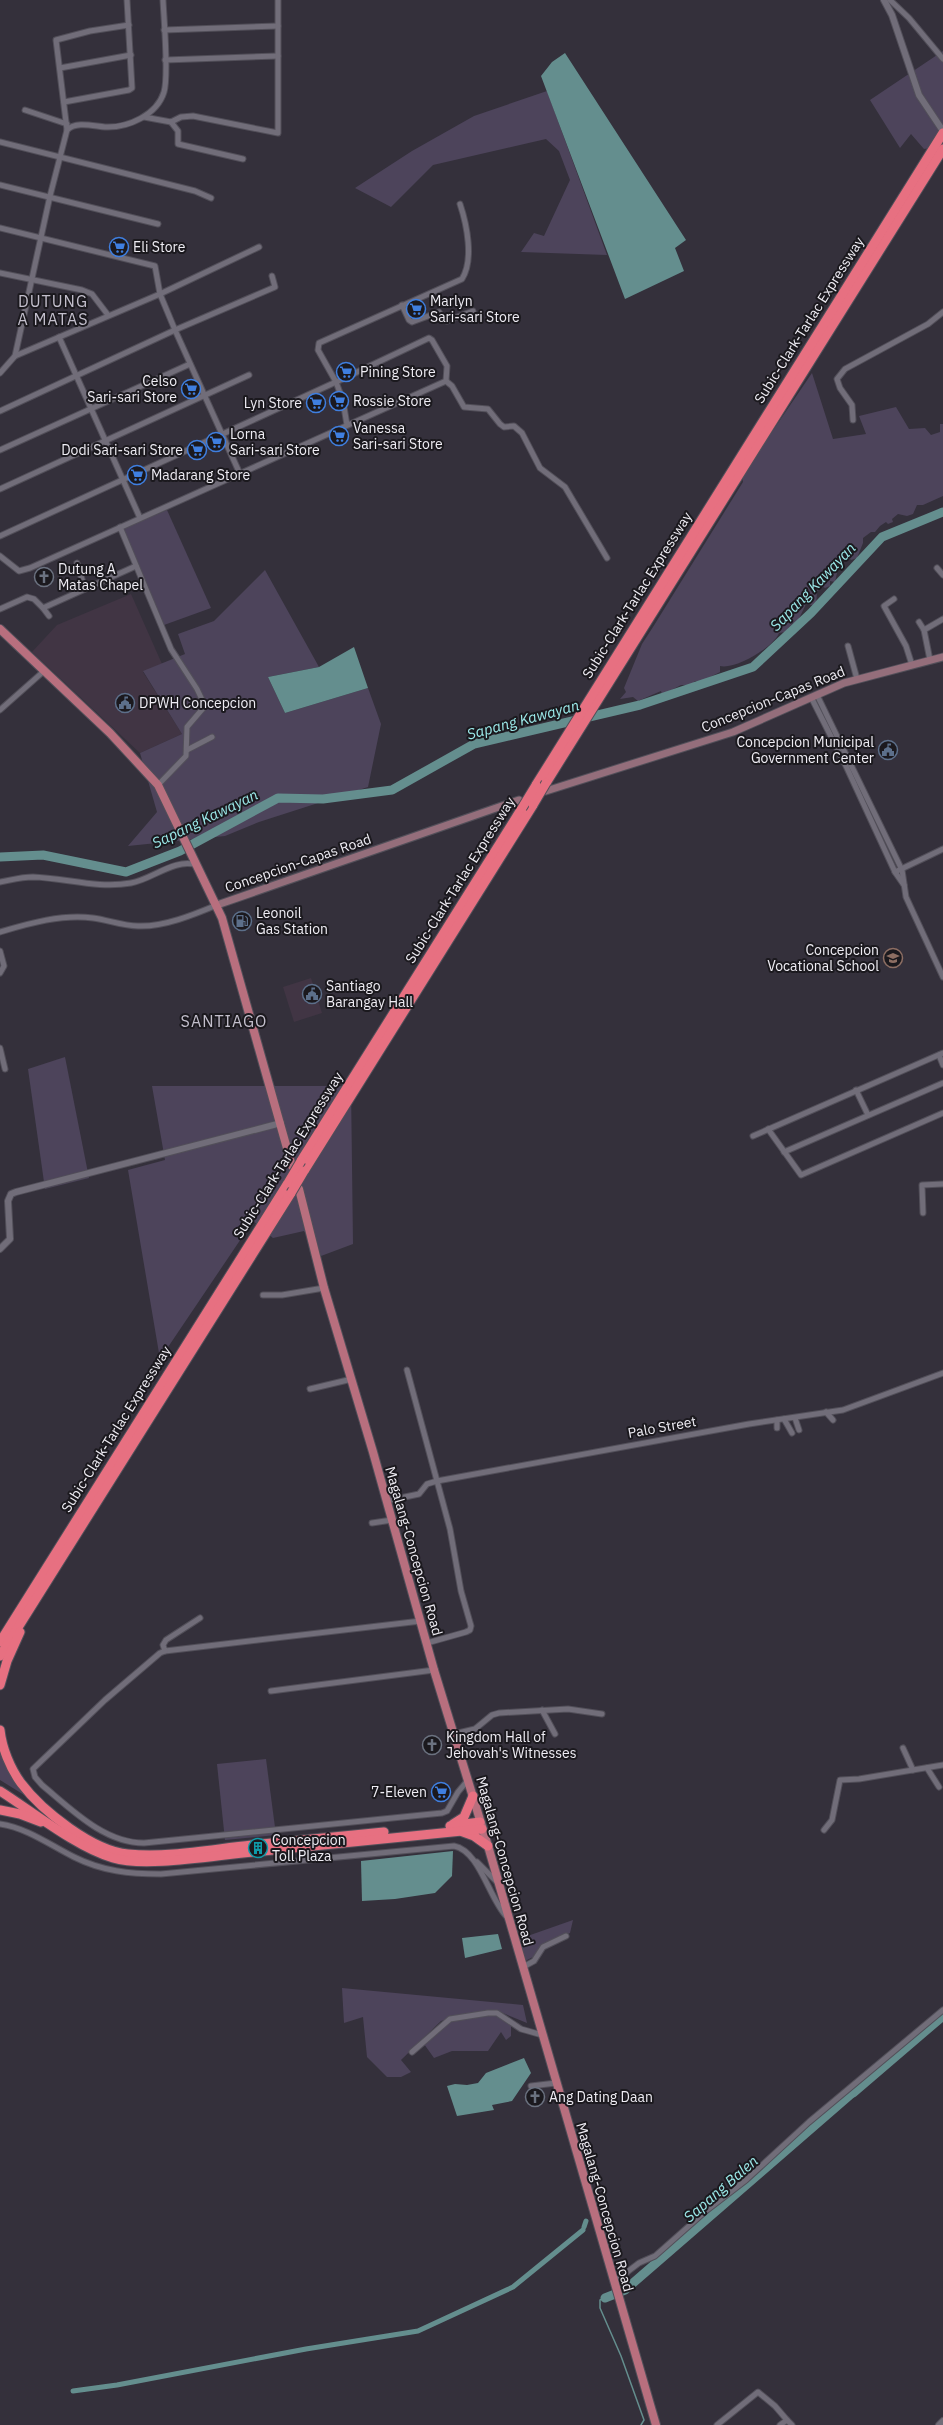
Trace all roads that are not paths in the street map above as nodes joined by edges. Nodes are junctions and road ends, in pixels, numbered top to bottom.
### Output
1 (127, 0) edge
2 (163, 0) edge
3 (278, 0) edge
4 (884, 0) edge
5 (890, 0) edge
6 (128, 25) junction
7 (278, 26) junction
8 (164, 30) junction
9 (131, 55) junction
10 (278, 56) junction
11 (943, 59) edge
12 (165, 60) junction
13 (60, 68) junction
14 (64, 102) junction
15 (25, 110) dead end
16 (144, 117) junction
17 (171, 122) junction
18 (67, 124) junction
19 (67, 130) junction
20 (943, 132) edge
21 (0, 142) edge
22 (943, 149) edge
23 (60, 157) junction
24 (243, 159) dead end
25 (0, 185) edge
26 (50, 196) junction
27 (212, 198) dead end
28 (460, 204) dead end
29 (158, 224) dead end
30 (0, 228) edge
31 (41, 238) junction
32 (259, 247) dead end
33 (0, 273) edge
34 (272, 276) dead end
35 (31, 279) junction
36 (160, 294) junction
37 (402, 305) junction
38 (473, 311) dead end
39 (943, 312) edge
40 (108, 315) junction
41 (175, 330) junction
42 (59, 337) junction
43 (15, 356) junction
44 (190, 364) junction
45 (0, 373) edge
46 (248, 375) dead end
47 (76, 377) junction
48 (446, 381) junction
49 (336, 382) junction
50 (203, 395) junction
51 (90, 409) junction
52 (0, 411) edge
53 (853, 420) dead end
54 (347, 425) junction
55 (223, 434) junction
56 (105, 441) junction
57 (0, 450) edge
58 (240, 474) junction
59 (123, 479) junction
60 (0, 489) edge
61 (140, 518) junction
62 (120, 528) junction
63 (0, 536) edge
64 (0, 556) edge
65 (608, 558) dead end
66 (77, 563) dead end
67 (136, 566) junction
68 (937, 568) dead end
69 (943, 575) edge
70 (85, 589) junction
71 (894, 599) dead end
72 (43, 608) junction
73 (0, 609) edge
74 (49, 616) dead end
75 (943, 619) edge
76 (919, 622) dead end
77 (0, 629) edge
78 (924, 630) junction
79 (848, 646) dead end
80 (943, 657) edge
81 (930, 660) junction
82 (912, 665) junction
83 (44, 671) junction
84 (857, 679) junction
85 (814, 696) junction
86 (0, 710) edge
87 (212, 737) dead end
88 (187, 750) junction
89 (158, 785) junction
90 (546, 787) junction
91 (520, 804) junction
92 (943, 849) edge
93 (196, 863) junction
94 (902, 870) junction
95 (895, 872) junction
96 (0, 882) edge
97 (904, 886) junction
98 (217, 905) junction
99 (0, 932) edge
100 (0, 951) edge
101 (0, 973) edge
102 (943, 977) edge
103 (0, 1048) edge
104 (941, 1054) edge
105 (943, 1065) edge
106 (5, 1069) dead end
107 (943, 1083) edge
108 (856, 1090) junction
109 (943, 1112) edge
110 (868, 1115) junction
111 (280, 1123) junction
112 (768, 1129) junction
113 (753, 1136) dead end
114 (784, 1152) junction
115 (292, 1166) dead end
116 (943, 1184) edge
117 (295, 1191) junction
118 (923, 1213) dead end
119 (0, 1249) edge
120 (324, 1288) junction
121 (263, 1295) dead end
122 (407, 1370) dead end
123 (943, 1373) edge
124 (352, 1379) junction
125 (310, 1389) dead end
126 (826, 1412) junction
127 (795, 1418) junction
128 (784, 1419) junction
129 (777, 1420) junction
130 (833, 1420) dead end
131 (776, 1428) dead end
132 (799, 1430) dead end
133 (792, 1433) dead end
134 (437, 1481) junction
135 (386, 1501) junction
136 (392, 1520) junction
137 (372, 1523) dead end
138 (32, 1605) junction
139 (200, 1618) dead end
140 (421, 1621) junction
141 (0, 1642) edge
142 (427, 1643) junction
143 (165, 1651) junction
144 (0, 1656) edge
145 (434, 1670) junction
146 (0, 1685) edge
147 (271, 1691) dead end
148 (542, 1710) junction
149 (602, 1714) dead end
150 (0, 1730) edge
151 (454, 1734) junction
152 (555, 1734) dead end
153 (903, 1748) dead end
154 (943, 1765) edge
155 (927, 1768) junction
156 (914, 1770) junction
157 (468, 1780) junction
158 (0, 1785) edge
159 (939, 1787) dead end
160 (0, 1791) edge
161 (472, 1796) junction
162 (0, 1810) edge
163 (0, 1824) edge
164 (481, 1825) junction
165 (451, 1828) junction
166 (824, 1830) dead end
167 (68, 1831) junction
168 (488, 1846) junction
169 (263, 1847) dead end
170 (252, 1848) dead end
171 (474, 1860) junction
172 (498, 1883) junction
173 (509, 1920) junction
174 (566, 1936) dead end
175 (523, 1967) junction
176 (943, 2010) edge
177 (542, 2035) junction
178 (412, 2052) dead end
179 (556, 2083) junction
180 (531, 2086) dead end
181 (614, 2285) junction
182 (786, 2420) junction
183 (943, 2421) edge
184 (656, 2425) edge
185 (717, 2425) edge
186 (780, 2425) edge
187 (792, 2425) edge
188 (939, 2425) edge

1 - 6 street
2 - 8 street
3 - 7 street
4 - 20 street
5 - 11 street
6 - 9 street
6 - 13 street
7 - 8 street
7 - 10 street
8 - 12 street
9 - 13 street
9 - 14 street
10 - 12 street
10 - 17 street
12 - 16 street
13 - 14 street
14 - 18 street
15 - 18 street
16 - 17 street
16 - 19 street
17 - 24 street
18 - 19 street
19 - 23 street
20 - 91 highway, Subic-Clark-Tarlac Expressway, bridge
21 - 23 street
22 - 90 highway, Subic-Clark-Tarlac Expressway
23 - 26 street
23 - 27 street
25 - 26 street
26 - 29 street
26 - 31 street
28 - 37 street
30 - 31 street
31 - 35 street
31 - 36 street
32 - 36 street
33 - 35 street
34 - 41 street
35 - 40 street
35 - 43 street
36 - 40 street
36 - 41 street
37 - 38 street
37 - 49 street
39 - 53 street
40 - 42 street
41 - 44 street
41 - 47 street
42 - 43 street
42 - 47 street
43 - 45 street
44 - 50 street
44 - 51 street
46 - 50 street
47 - 51 street
47 - 52 street
48 - 49 street
48 - 54 street
48 - 65 street
49 - 54 street
49 - 55 street
50 - 55 street
50 - 56 street
51 - 56 street
51 - 57 street
54 - 58 street
55 - 58 street
55 - 59 street
56 - 59 street
56 - 60 street
58 - 61 street
59 - 61 street
59 - 63 street
61 - 62 street
62 - 64 street
62 - 67 street
66 - 70 street
67 - 70 street
67 - 88 street
68 - 69 street
70 - 72 street
71 - 82 street
72 - 73 street
72 - 74 street
75 - 78 street
76 - 78 street
77 - 83 main road, Concepcion-Capas Road
78 - 81 street
79 - 84 street
80 - 81 main road, Concepcion-Capas Road
81 - 82 main road, Concepcion-Capas Road
82 - 84 main road, Concepcion-Capas Road
83 - 86 street
83 - 89 main road, Concepcion-Capas Road
84 - 85 main road, Concepcion-Capas Road
85 - 90 main road, Concepcion-Capas Road
85 - 94 street
85 - 95 street
87 - 88 street
88 - 89 street
89 - 93 main road, Concepcion-Capas Road
90 - 117 highway, Subic-Clark-Tarlac Expressway, bridge
91 - 98 main road, Concepcion-Capas Road
91 - 141 highway, Subic-Clark-Tarlac Expressway, bridge
92 - 94 street
93 - 96 street
93 - 98 main road, Concepcion-Capas Road
94 - 95 street
94 - 97 street
95 - 97 street
97 - 102 street
98 - 99 street
98 - 111 main road
100 - 101 street
103 - 106 street
104 - 105 street
104 - 108 street
107 - 110 street
108 - 110 street
108 - 112 street
109 - 114 street
110 - 114 street
111 - 115 main road
111 - 119 street
112 - 113 street
112 - 114 street
116 - 118 street
117 - 120 main road, Magalang-Concepcion Road
117 - 138 highway, Subic-Clark-Tarlac Expressway
120 - 121 street
120 - 124 main road, Magalang-Concepcion Road
122 - 134 street
123 - 126 street, Palo Street
124 - 125 street
124 - 135 main road, Magalang-Concepcion Road
126 - 127 street, Palo Street
126 - 130 street
127 - 128 street, Palo Street
127 - 132 street
128 - 129 street, Palo Street
128 - 133 street
129 - 131 street
129 - 134 street, Palo Street
134 - 135 street, Palo Street
134 - 142 street
135 - 136 main road, Magalang-Concepcion Road
136 - 137 street
136 - 140 main road, Magalang-Concepcion Road
138 - 144 highway, Subic-Clark-Tarlac Expressway
138 - 146 highway
139 - 143 street
140 - 142 main road, Magalang-Concepcion Road
140 - 143 street
142 - 145 main road, Magalang-Concepcion Road
143 - 157 street
145 - 147 street
145 - 151 main road, Magalang-Concepcion Road
148 - 149 street
148 - 151 street
148 - 152 street
150 - 167 highway
151 - 157 main road, Magalang-Concepcion Road
153 - 156 street
154 - 155 street
155 - 156 street
155 - 159 street
156 - 166 street
157 - 161 main road, Magalang-Concepcion Road
158 - 167 highway
160 - 167 highway
161 - 164 main road, Magalang-Concepcion Road
161 - 165 highway
162 - 167 highway
163 - 171 street
164 - 165 highway
164 - 168 main road, Magalang-Concepcion Road
165 - 168 highway
165 - 169 highway
167 - 170 highway
168 - 172 main road, Magalang-Concepcion Road
171 - 172 street
171 - 173 street
172 - 173 main road, Magalang-Concepcion Road
173 - 175 main road, Magalang-Concepcion Road
174 - 175 street
175 - 177 main road, Magalang-Concepcion Road
176 - 181 street
177 - 178 street
177 - 179 main road, Magalang-Concepcion Road
179 - 180 street
179 - 181 main road, Magalang-Concepcion Road
181 - 184 main road, Magalang-Concepcion Road
182 - 185 street
182 - 186 street
182 - 187 street
183 - 188 street

